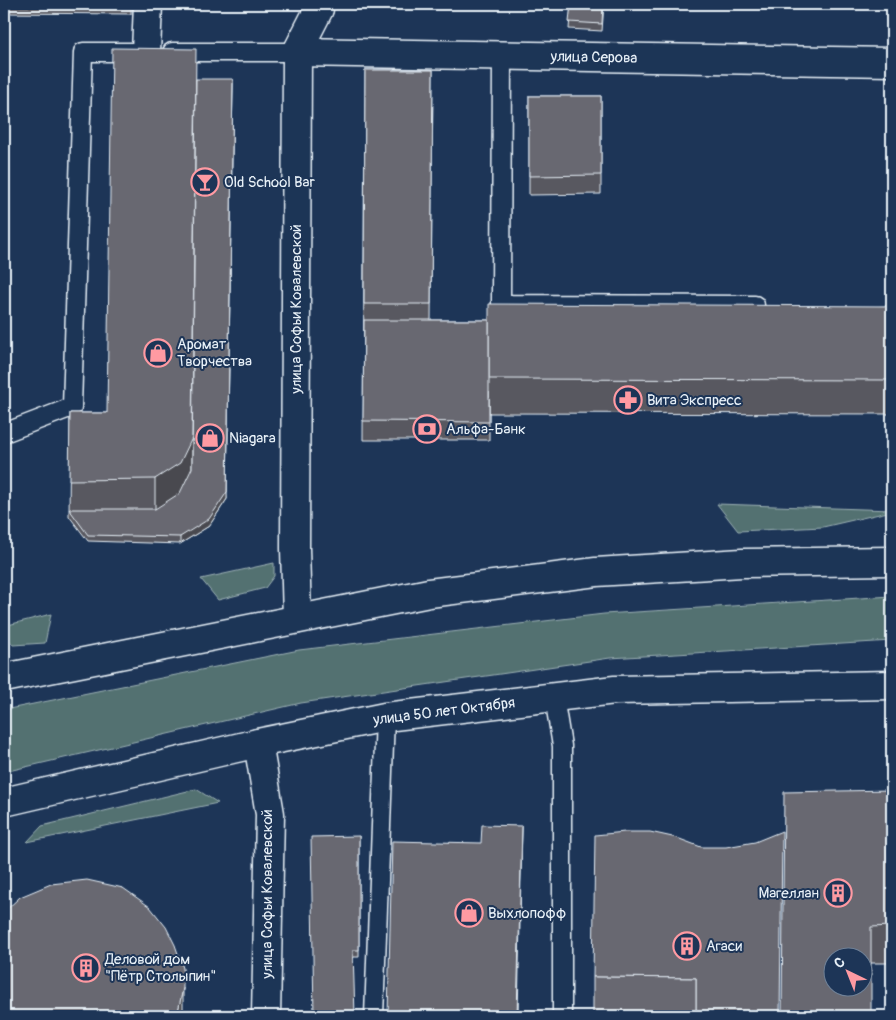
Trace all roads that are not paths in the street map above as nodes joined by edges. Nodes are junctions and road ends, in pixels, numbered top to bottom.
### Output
1 (148, 4) edge
2 (319, 4) edge
3 (146, 52) junction
4 (296, 52) junction
5 (502, 55) junction
6 (892, 62) edge
7 (775, 305) edge
8 (4, 433) edge
9 (892, 561) edge
10 (297, 619) junction
11 (4, 678) edge
12 (892, 685) edge
13 (554, 697) junction
14 (385, 717) junction
15 (258, 743) junction
16 (4, 802) edge
17 (266, 1016) edge
18 (374, 1016) edge
19 (562, 1016) edge

1 - 3 main road
2 - 4 main road, улица Софьи Ковалевской
3 - 4 lane
3 - 8 lane
4 - 5 main road, улица Серова
4 - 10 main road, улица Софьи Ковалевской
5 - 6 main road, улица Серова
5 - 7 lane
9 - 10 main road
10 - 11 main road
12 - 13 main road, улица 50 лет Октября
13 - 14 main road, улица 50 лет Октября
13 - 19 lane
14 - 15 main road, улица 50 лет Октября
14 - 18 lane
15 - 16 main road, улица 50 лет Октября
15 - 17 main road, улица Софьи Ковалевской

